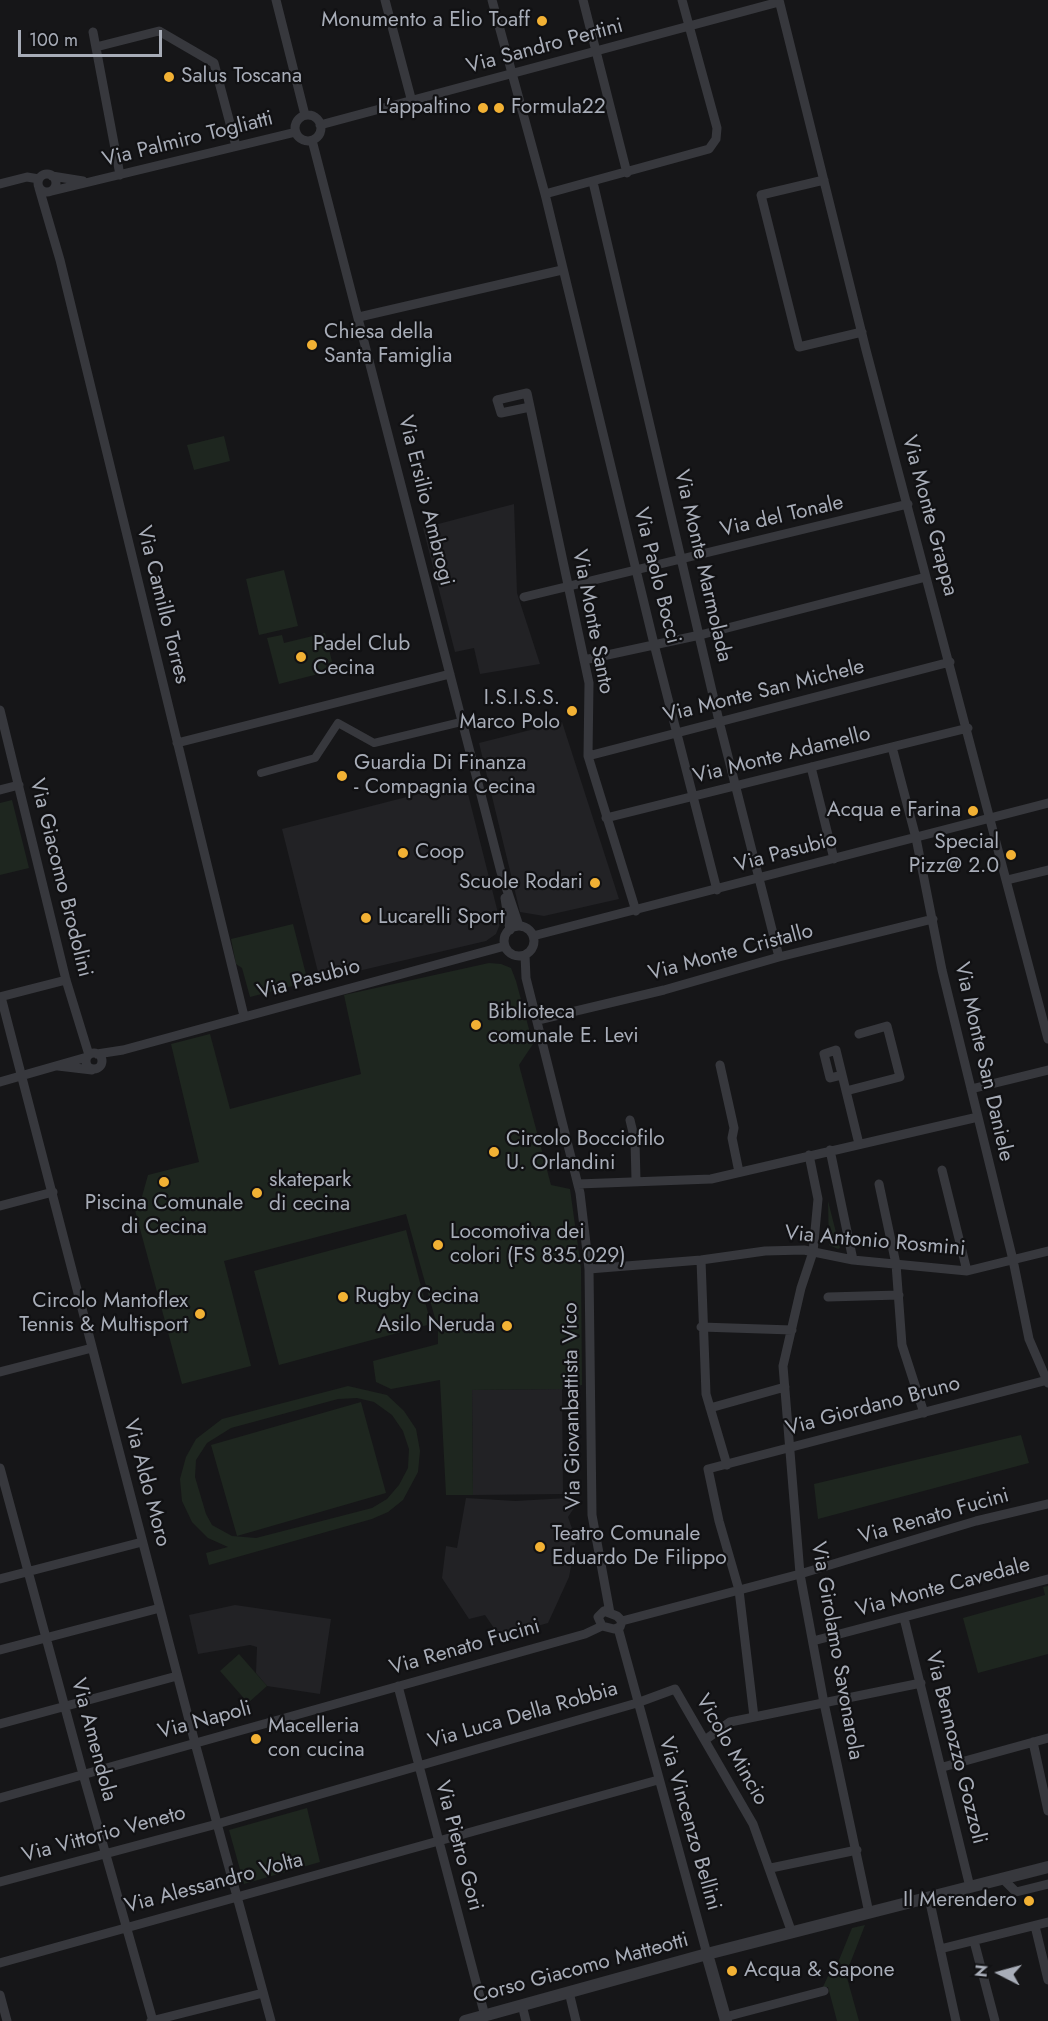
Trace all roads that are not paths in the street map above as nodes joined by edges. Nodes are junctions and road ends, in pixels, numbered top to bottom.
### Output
1 (276, 0) edge
2 (385, 0) edge
3 (492, 0) edge
4 (582, 0) edge
5 (682, 0) edge
6 (779, 1) edge
7 (688, 26) junction
8 (93, 32) dead end
9 (96, 47) junction
10 (596, 52) junction
11 (512, 75) junction
12 (411, 102) junction
13 (305, 115) junction
14 (320, 125) junction
15 (296, 132) junction
16 (312, 140) junction
17 (236, 146) junction
18 (627, 173) junction
19 (52, 176) junction
20 (120, 176) junction
21 (824, 180) junction
22 (88, 182) junction
23 (593, 182) junction
24 (0, 184) edge
25 (45, 187) junction
26 (545, 194) junction
27 (562, 270) junction
28 (359, 316) junction
29 (862, 332) junction
30 (530, 406) dead end
31 (908, 504) junction
32 (682, 558) junction
33 (636, 568) junction
34 (926, 577) junction
35 (568, 586) junction
36 (524, 597) dead end
37 (700, 635) junction
38 (654, 644) junction
39 (584, 660) junction
40 (950, 662) junction
41 (450, 674) junction
42 (0, 710) edge
43 (719, 721) junction
44 (461, 722) junction
45 (968, 728) junction
46 (676, 733) junction
47 (177, 743) junction
48 (892, 747) junction
49 (588, 756) junction
50 (811, 767) junction
51 (261, 773) dead end
52 (19, 785) junction
53 (735, 786) junction
54 (0, 790) edge
55 (692, 797) junction
56 (1048, 803) edge
57 (606, 818) junction
58 (991, 818) junction
59 (916, 838) junction
60 (834, 860) junction
61 (1048, 870) edge
62 (760, 879) junction
63 (1007, 880) junction
64 (717, 890) junction
65 (636, 911) junction
66 (933, 919) junction
67 (515, 928) junction
68 (533, 936) junction
69 (505, 946) junction
70 (525, 955) junction
71 (779, 957) junction
72 (66, 980) junction
73 (1, 997) edge
74 (244, 1016) junction
75 (538, 1020) junction
76 (859, 1034) dead end
77 (1048, 1039) edge
78 (123, 1050) junction
79 (91, 1055) junction
80 (720, 1065) dead end
81 (58, 1066) junction
82 (97, 1067) junction
83 (1048, 1070) edge
84 (842, 1075) dead end
85 (22, 1076) junction
86 (0, 1082) edge
87 (971, 1089) junction
88 (846, 1091) junction
89 (978, 1117) junction
90 (630, 1120) dead end
91 (859, 1144) junction
92 (830, 1150) junction
93 (809, 1155) junction
94 (942, 1170) dead end
95 (739, 1172) junction
96 (636, 1180) junction
97 (578, 1184) junction
98 (879, 1184) dead end
99 (53, 1192) junction
100 (0, 1206) edge
101 (1048, 1251) edge
102 (813, 1252) junction
103 (701, 1260) junction
104 (853, 1260) junction
105 (1012, 1260) junction
106 (896, 1264) junction
107 (589, 1269) junction
108 (967, 1271) junction
109 (898, 1295) junction
110 (828, 1297) dead end
111 (701, 1327) junction
112 (792, 1330) junction
113 (92, 1348) junction
114 (0, 1372) edge
115 (1048, 1382) edge
116 (785, 1387) junction
117 (710, 1408) junction
118 (924, 1413) junction
119 (791, 1447) junction
120 (727, 1465) junction
121 (0, 1468) edge
122 (3, 1489) edge
123 (1048, 1504) edge
124 (142, 1542) junction
125 (28, 1572) junction
126 (800, 1574) junction
127 (0, 1579) edge
128 (1048, 1579) edge
129 (739, 1590) junction
130 (160, 1608) junction
131 (610, 1612) junction
132 (904, 1618) junction
133 (620, 1624) junction
134 (602, 1626) junction
135 (46, 1636) junction
136 (813, 1641) junction
137 (0, 1650) edge
138 (177, 1676) junction
139 (921, 1683) junction
140 (398, 1686) junction
141 (337, 1703) joint
142 (637, 1703) junction
143 (824, 1703) junction
144 (64, 1705) junction
145 (754, 1717) junction
146 (0, 1724) edge
147 (1048, 1738) edge
148 (705, 1740) junction
149 (1033, 1742) junction
150 (195, 1743) junction
151 (418, 1764) junction
152 (942, 1767) junction
153 (83, 1774) junction
154 (658, 1780) junction
155 (0, 1798) edge
156 (1048, 1811) edge
157 (217, 1824) junction
158 (438, 1841) junction
159 (857, 1850) junction
160 (106, 1852) junction
161 (1048, 1867) edge
162 (771, 1868) junction
163 (1003, 1879) junction
164 (0, 1882) edge
165 (1048, 1884) edge
166 (970, 1887) junction
167 (238, 1898) junction
168 (929, 1898) junction
169 (869, 1913) junction
170 (1048, 1923) edge
171 (1035, 1926) junction
172 (126, 1927) junction
173 (792, 1933) junction
174 (974, 1941) junction
175 (940, 1949) junction
176 (707, 1954) junction
177 (0, 1963) edge
178 (1048, 1980) edge
179 (824, 1991) dead end
180 (569, 1992) junction
181 (263, 1993) junction
182 (0, 1995) edge
183 (522, 2005) junction
184 (485, 2016) junction
185 (725, 2019) edge
186 (7, 2021) edge
187 (152, 2021) edge
188 (270, 2021) edge
189 (465, 2021) edge
190 (526, 2021) edge
191 (576, 2021) edge
192 (956, 2021) edge
193 (995, 2021) edge

1 - 13 street
2 - 12 street
3 - 11 street, Via Paolo Bocci
4 - 10 street
5 - 7 street
6 - 7 street, Via Sandro Pertini
6 - 21 street, Via Monte Grappa
7 - 10 street, Via Sandro Pertini
7 - 18 street
8 - 9 street
9 - 17 street
9 - 20 street
10 - 11 street, Via Sandro Pertini
10 - 18 street
11 - 12 street, Via Sandro Pertini
11 - 26 street, Via Paolo Bocci
12 - 14 street, Via Sandro Pertini
13 - 14 street
13 - 15 street
14 - 16 street
15 - 16 street
15 - 17 street, Via Palmiro Togliatti
16 - 28 street, Via Ersilio Ambrogi
17 - 20 street, Via Palmiro Togliatti
18 - 23 street
19 - 22 street, Via Palmiro Togliatti
19 - 25 street
19 - 25 street
20 - 22 street, Via Palmiro Togliatti
21 - 29 street, Via Monte Grappa
21 - 29 street
22 - 25 street, Via Palmiro Togliatti
23 - 26 street
23 - 32 street, Via Monte Marmolada
24 - 25 street, Via Palmiro Togliatti
25 - 47 street, Via Camillo Torres
26 - 27 street, Via Paolo Bocci
27 - 28 street
27 - 33 street, Via Paolo Bocci
28 - 41 street, Via Ersilio Ambrogi
29 - 31 street, Via Monte Grappa
30 - 35 street, Via Monte Santo
31 - 32 street, Via del Tonale
31 - 34 street, Via Monte Grappa
32 - 33 street, Via del Tonale
32 - 37 street, Via Monte Marmolada
33 - 35 street, Via del Tonale
33 - 38 street, Via Paolo Bocci
34 - 37 street
34 - 40 street, Via Monte Grappa
35 - 36 street, Via del Tonale
35 - 39 street, Via Monte Santo
37 - 38 street
37 - 43 street, Via Monte Marmolada
38 - 39 street
38 - 46 street, Via Paolo Bocci
39 - 49 street, Via Monte Santo
40 - 43 street, Via Monte San Michele
40 - 45 street, Via Monte Grappa
41 - 44 street, Via Ersilio Ambrogi
41 - 47 street
42 - 52 street, Via Giacomo Brodolini
43 - 46 street, Via Monte San Michele
43 - 53 street, Via Monte Marmolada
44 - 51 street
44 - 67 street, Via Ersilio Ambrogi
45 - 48 street, Via Monte Adamello
45 - 58 street, Via Monte Grappa
46 - 49 street, Via Monte San Michele
46 - 55 street, Via Paolo Bocci
47 - 74 street, Via Camillo Torres
48 - 50 street, Via Monte Adamello
48 - 59 street, Via Monte San Daniele
49 - 57 street, Via Monte Santo
50 - 53 street, Via Monte Adamello
50 - 60 street
52 - 54 street
52 - 72 street, Via Giacomo Brodolini
53 - 55 street, Via Monte Adamello
53 - 62 street, Via Monte Marmolada
55 - 57 street, Via Monte Adamello
55 - 64 street, Via Paolo Bocci
56 - 58 street, Via Pasubio
57 - 65 street, Via Monte Santo
58 - 59 street, Via Pasubio
58 - 63 street, Via Monte Grappa
59 - 60 street, Via Pasubio
59 - 66 street, Via Monte San Daniele
60 - 62 street, Via Pasubio
61 - 63 street
62 - 64 street, Via Pasubio
62 - 71 street, Via Monte Marmolada
63 - 77 street, Via Monte Grappa
64 - 65 street, Via Pasubio
65 - 68 street, Via Pasubio
66 - 71 street, Via Monte Cristallo
66 - 87 street, Via Monte San Daniele
67 - 68 street
67 - 69 street
68 - 70 street
69 - 70 street
69 - 74 street, Via Pasubio
70 - 75 street, Via Giovanbattista Vico
71 - 75 street, Via Monte Cristallo
72 - 73 street
72 - 79 street, Via Giacomo Brodolini
73 - 85 street, Via Aldo Moro
74 - 78 street, Via Pasubio
75 - 97 street, Via Giovanbattista Vico
76 - 88 street
78 - 79 street, Via Pasubio
78 - 82 street, Via Pasubio
79 - 81 street, Via Pasubio
79 - 82 street
79 - 82 street
80 - 95 street
81 - 82 street, Via Pasubio
81 - 85 street, Via Pasubio
83 - 87 street
84 - 88 street
85 - 86 street, Via Pasubio
85 - 99 street, Via Aldo Moro
87 - 89 street, Via Monte San Daniele
88 - 91 street
89 - 91 street
89 - 105 street, Via Monte San Daniele
90 - 96 street
91 - 92 street
92 - 93 street
92 - 104 street
93 - 95 street
93 - 102 street, Via Girolamo Savonarola
94 - 108 street
95 - 96 street
96 - 97 street
97 - 107 street, Via Giovanbattista Vico
98 - 106 street
99 - 100 street
99 - 113 street, Via Aldo Moro
101 - 105 street, Via Antonio Rosmini
102 - 103 street, Via Antonio Rosmini
102 - 104 street, Via Antonio Rosmini
102 - 112 street, Via Girolamo Savonarola
103 - 107 street, Via Antonio Rosmini
103 - 111 street
104 - 106 street, Via Antonio Rosmini
105 - 108 street, Via Antonio Rosmini
105 - 115 street, Via Monte San Daniele
106 - 108 street, Via Antonio Rosmini
106 - 109 street
107 - 131 street, Via Giovanbattista Vico
109 - 110 street
109 - 118 street
111 - 112 street
111 - 117 street
112 - 116 street, Via Girolamo Savonarola
113 - 114 street
113 - 124 street, Via Aldo Moro
115 - 118 street, Via Giordano Bruno
116 - 117 street
116 - 119 street, Via Girolamo Savonarola
117 - 120 street
118 - 119 street, Via Giordano Bruno
119 - 120 street, Via Giordano Bruno
119 - 126 street, Via Girolamo Savonarola
120 - 129 street, Via Giordano Bruno
121 - 122 street, Via Amendola
122 - 125 street, Via Amendola
123 - 126 street, Via Renato Fucini
124 - 125 street
124 - 130 street, Via Aldo Moro
125 - 127 street
125 - 135 street, Via Amendola
126 - 129 street, Via Renato Fucini
126 - 136 street, Via Girolamo Savonarola
128 - 132 street, Via Monte Cavedale
129 - 133 street, Via Renato Fucini
129 - 145 street
130 - 135 street
130 - 138 street, Via Aldo Moro
131 - 133 street
131 - 134 street
132 - 136 street, Via Monte Cavedale
132 - 139 street, Via Bennozzo Gozzoli
133 - 134 street
133 - 142 street
134 - 140 street, Via Renato Fucini
135 - 137 street
135 - 144 street, Via Amendola
136 - 143 street, Via Girolamo Savonarola
138 - 144 street
138 - 150 street, Via Aldo Moro
139 - 143 street
139 - 152 street, Via Bennozzo Gozzoli
140 - 141 street, Via Renato Fucini
140 - 151 street, Via Pietro Gori
141 - 150 street, Via Napoli
142 - 148 street, Vicolo Mincio
142 - 151 street, Via Luca Della Robbia
142 - 154 street, Via Vincenzo Bellini
143 - 145 street
143 - 159 street, Via Girolamo Savonarola
144 - 146 street
144 - 153 street, Via Amendola
145 - 148 street
147 - 149 street
148 - 162 street, Vicolo Mincio
149 - 152 street
149 - 156 street
150 - 153 street, Via Napoli
150 - 157 street, Via Aldo Moro
151 - 157 street, Via Luca Della Robbia
151 - 158 street, Via Pietro Gori
152 - 166 street, Via Bennozzo Gozzoli
153 - 155 street, Via Napoli
153 - 160 street, Via Amendola
154 - 158 street, Via Alessandro Volta
154 - 176 street, Via Vincenzo Bellini
157 - 160 street, Via Vittorio Veneto
157 - 167 street, Via Aldo Moro
158 - 167 street, Via Alessandro Volta
158 - 184 street, Via Pietro Gori
159 - 162 street
159 - 169 street, Via Girolamo Savonarola
160 - 164 street, Via Vittorio Veneto
160 - 172 street, Via Amendola
161 - 163 street, Corso Giacomo Matteotti
162 - 173 street, Vicolo Mincio
163 - 165 street
163 - 166 street, Corso Giacomo Matteotti
166 - 168 street, Corso Giacomo Matteotti
167 - 172 street, Via Alessandro Volta
167 - 181 street, Via Aldo Moro
168 - 169 street, Corso Giacomo Matteotti
168 - 175 street
169 - 173 street, Corso Giacomo Matteotti
170 - 171 street
171 - 174 street
171 - 178 street
172 - 177 street, Via Alessandro Volta
172 - 187 street, Via Amendola
173 - 176 street, Corso Giacomo Matteotti
174 - 175 street
174 - 193 street
175 - 192 street
176 - 180 street, Corso Giacomo Matteotti
176 - 185 street
179 - 185 street
180 - 183 street, Corso Giacomo Matteotti
180 - 191 street
181 - 187 street
181 - 188 street, Via Aldo Moro
182 - 186 street
183 - 184 street, Corso Giacomo Matteotti
183 - 190 street
184 - 189 street, Corso Giacomo Matteotti

